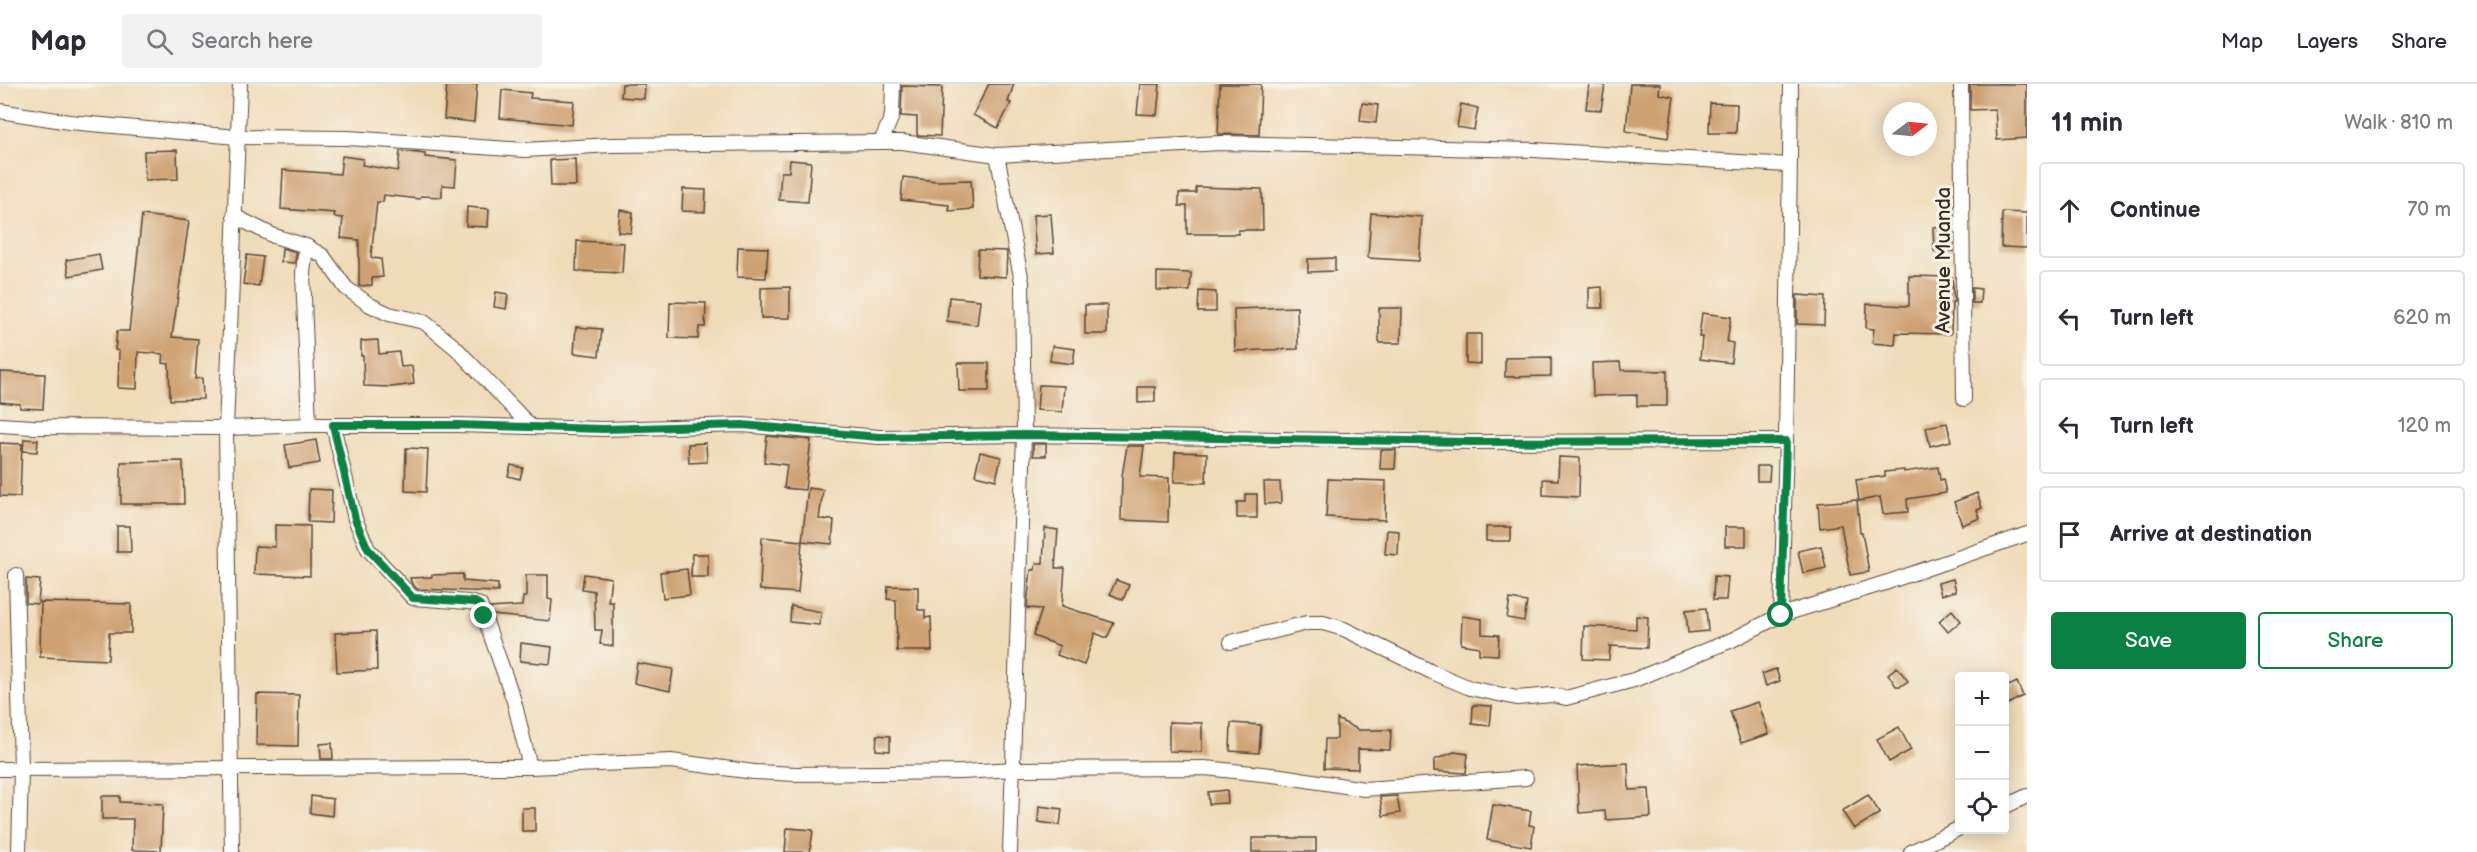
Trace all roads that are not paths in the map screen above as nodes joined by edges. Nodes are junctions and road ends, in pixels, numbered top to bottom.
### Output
1 (240, 84) edge
2 (893, 84) edge
3 (1791, 84) edge
4 (1961, 84) edge
5 (0, 111) edge
6 (237, 137) junction
7 (881, 142) junction
8 (997, 155) junction
9 (1789, 165) junction
10 (234, 216) junction
11 (306, 246) junction
12 (1964, 399) dead end
13 (0, 425) edge
14 (309, 425) junction
15 (333, 425) junction
16 (531, 427) junction
17 (226, 428) junction
18 (1024, 435) junction
19 (1786, 441) junction
20 (2027, 534) edge
21 (16, 575) dead end
22 (1781, 615) junction
23 (1231, 642) dead end
24 (530, 767) junction
25 (0, 769) edge
26 (21, 769) junction
27 (230, 769) junction
28 (1015, 769) junction
29 (1526, 778) dead end
30 (2027, 796) edge
31 (2009, 805) edge
32 (1955, 830) edge
33 (19, 852) edge
34 (232, 852) edge
35 (1010, 852) edge
36 (1911, 852) edge

1 - 6 street
2 - 7 street
3 - 9 street
4 - 12 street, Avenue Muanda
5 - 6 street
6 - 7 street
6 - 10 street
7 - 8 street
8 - 9 street
8 - 18 street
9 - 19 street
10 - 11 street
10 - 17 street
11 - 14 street
11 - 16 street
13 - 17 street
14 - 15 street
14 - 17 street
15 - 16 street
15 - 24 street
16 - 18 street
17 - 27 street
18 - 19 street
18 - 28 street
19 - 22 street
20 - 22 street
21 - 26 street
22 - 23 street
24 - 27 street
24 - 28 street
25 - 26 street
26 - 27 street
26 - 33 street
27 - 34 street
28 - 29 street
28 - 35 street
30 - 31 street
32 - 36 street

